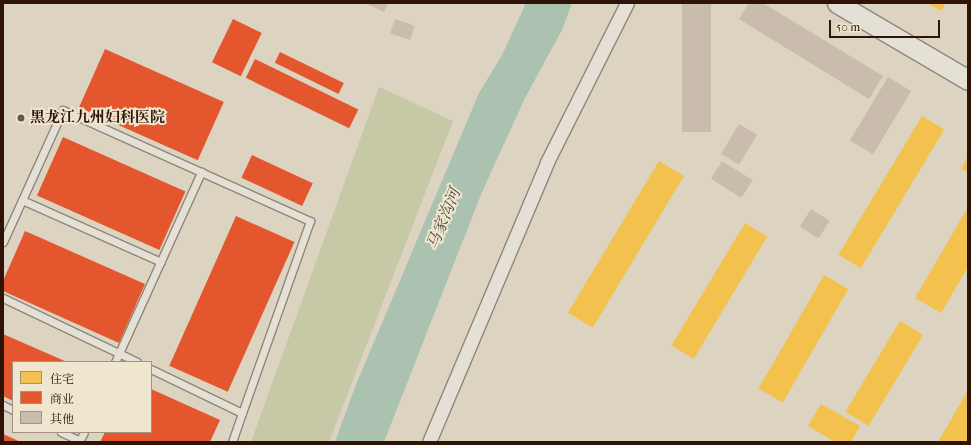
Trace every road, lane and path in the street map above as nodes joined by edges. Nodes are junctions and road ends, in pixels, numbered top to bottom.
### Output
1 (626, 3) edge
2 (837, 3) edge
3 (968, 80) edge
4 (201, 172) junction
5 (22, 200) junction
6 (3, 242) edge
7 (161, 262) junction
8 (3, 298) edge
9 (119, 353) junction
10 (115, 361) edge
11 (135, 361) edge
12 (152, 369) edge
13 (3, 405) edge
14 (12, 410) edge
15 (242, 413) junction
16 (64, 433) edge
17 (80, 441) edge
18 (232, 442) edge
19 (429, 442) edge

1 - 19 street
2 - 3 main road
4 - 5 lane
4 - 7 lane
4 - 15 lane
5 - 6 lane
5 - 7 lane
7 - 9 lane
8 - 9 lane
9 - 10 lane
9 - 11 lane
12 - 15 lane
13 - 14 lane
15 - 18 lane
16 - 17 lane

